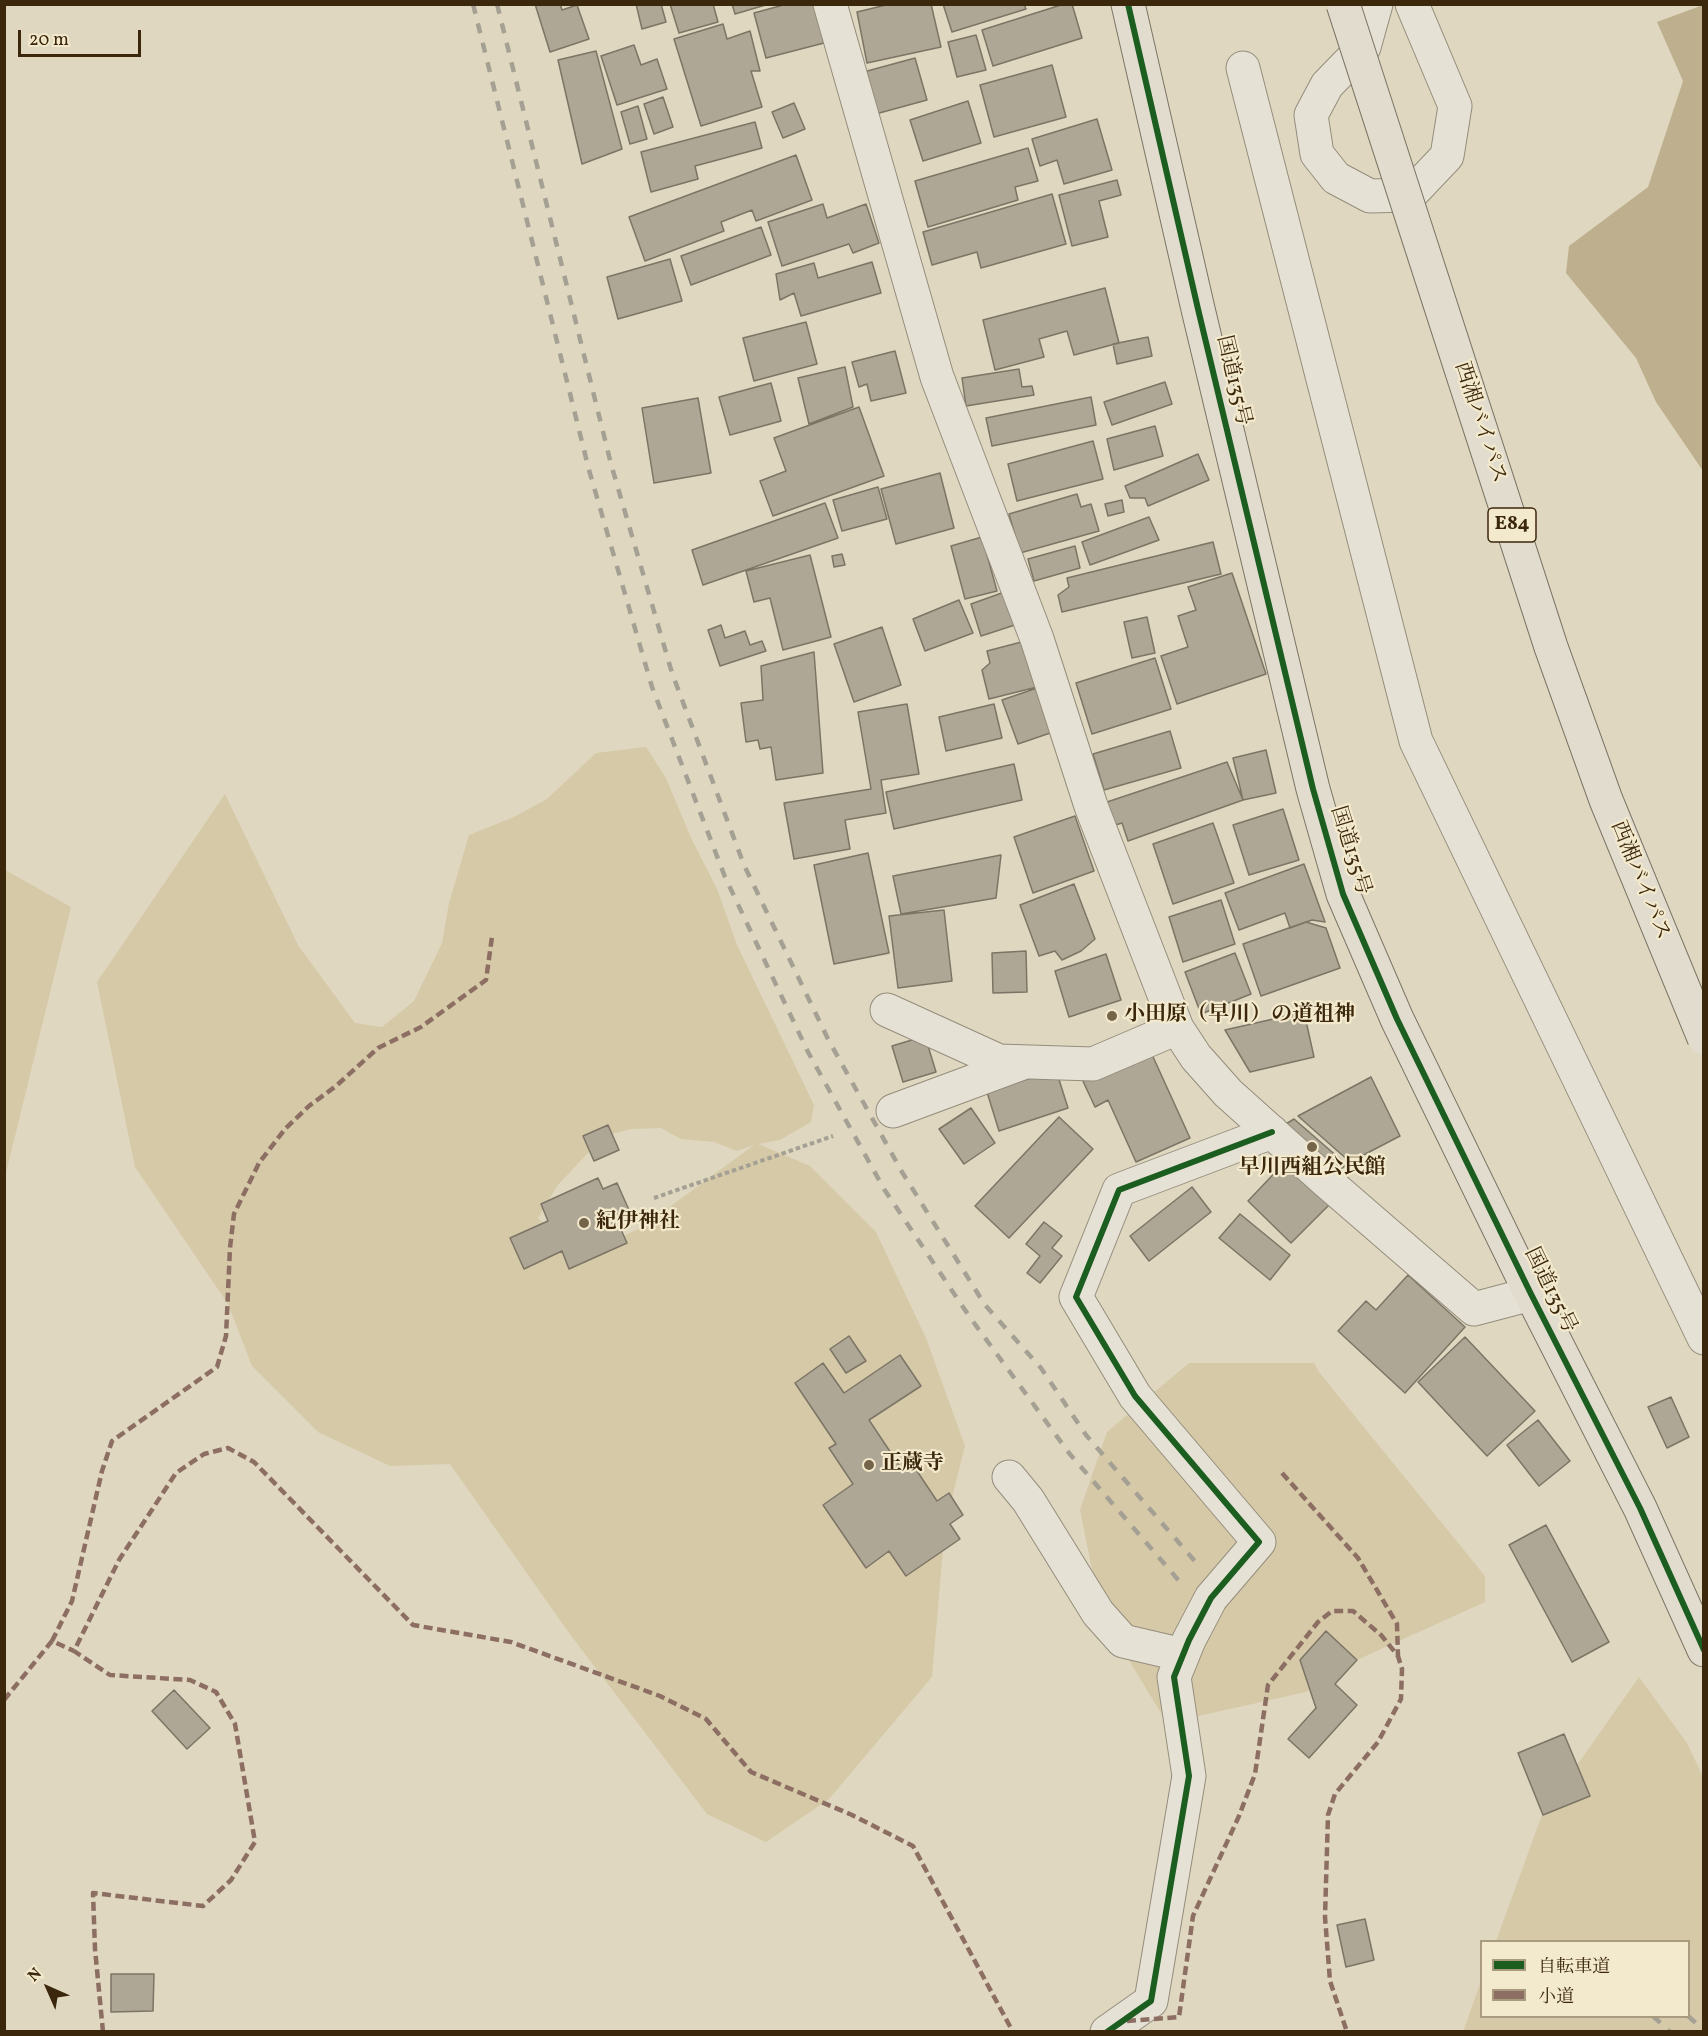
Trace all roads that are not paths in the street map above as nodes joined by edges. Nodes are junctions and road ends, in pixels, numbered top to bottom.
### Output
1 (830, 4) edge
2 (1128, 4) edge
3 (1343, 4) edge
4 (1365, 4) edge
5 (1376, 4) edge
6 (1412, 4) edge
7 (1243, 68) dead end
8 (1704, 991) edge
9 (887, 1010) dead end
10 (1177, 1028) junction
11 (1704, 1038) edge
12 (1026, 1062) junction
13 (893, 1112) dead end
14 (1272, 1132) junction
15 (1531, 1294) junction
16 (1704, 1338) edge
17 (1010, 1477) dead end
18 (1640, 1508) junction
19 (1704, 1616) edge
20 (1704, 1650) edge
21 (1183, 1655) junction
22 (1107, 2031) edge

1 - 10 street
2 - 15 highway, 国道135号
3 - 11 highway, 西湘バイパス / E84, bridge
4 - 8 highway, 西湘バイパス / E84
5 - 6 street
7 - 16 street
9 - 12 street
10 - 12 street
10 - 14 street
12 - 13 street
14 - 15 street
14 - 21 street
15 - 18 highway, 国道135号
17 - 21 street
18 - 19 highway, 国道135号
18 - 20 highway, 国道135号
21 - 22 street

